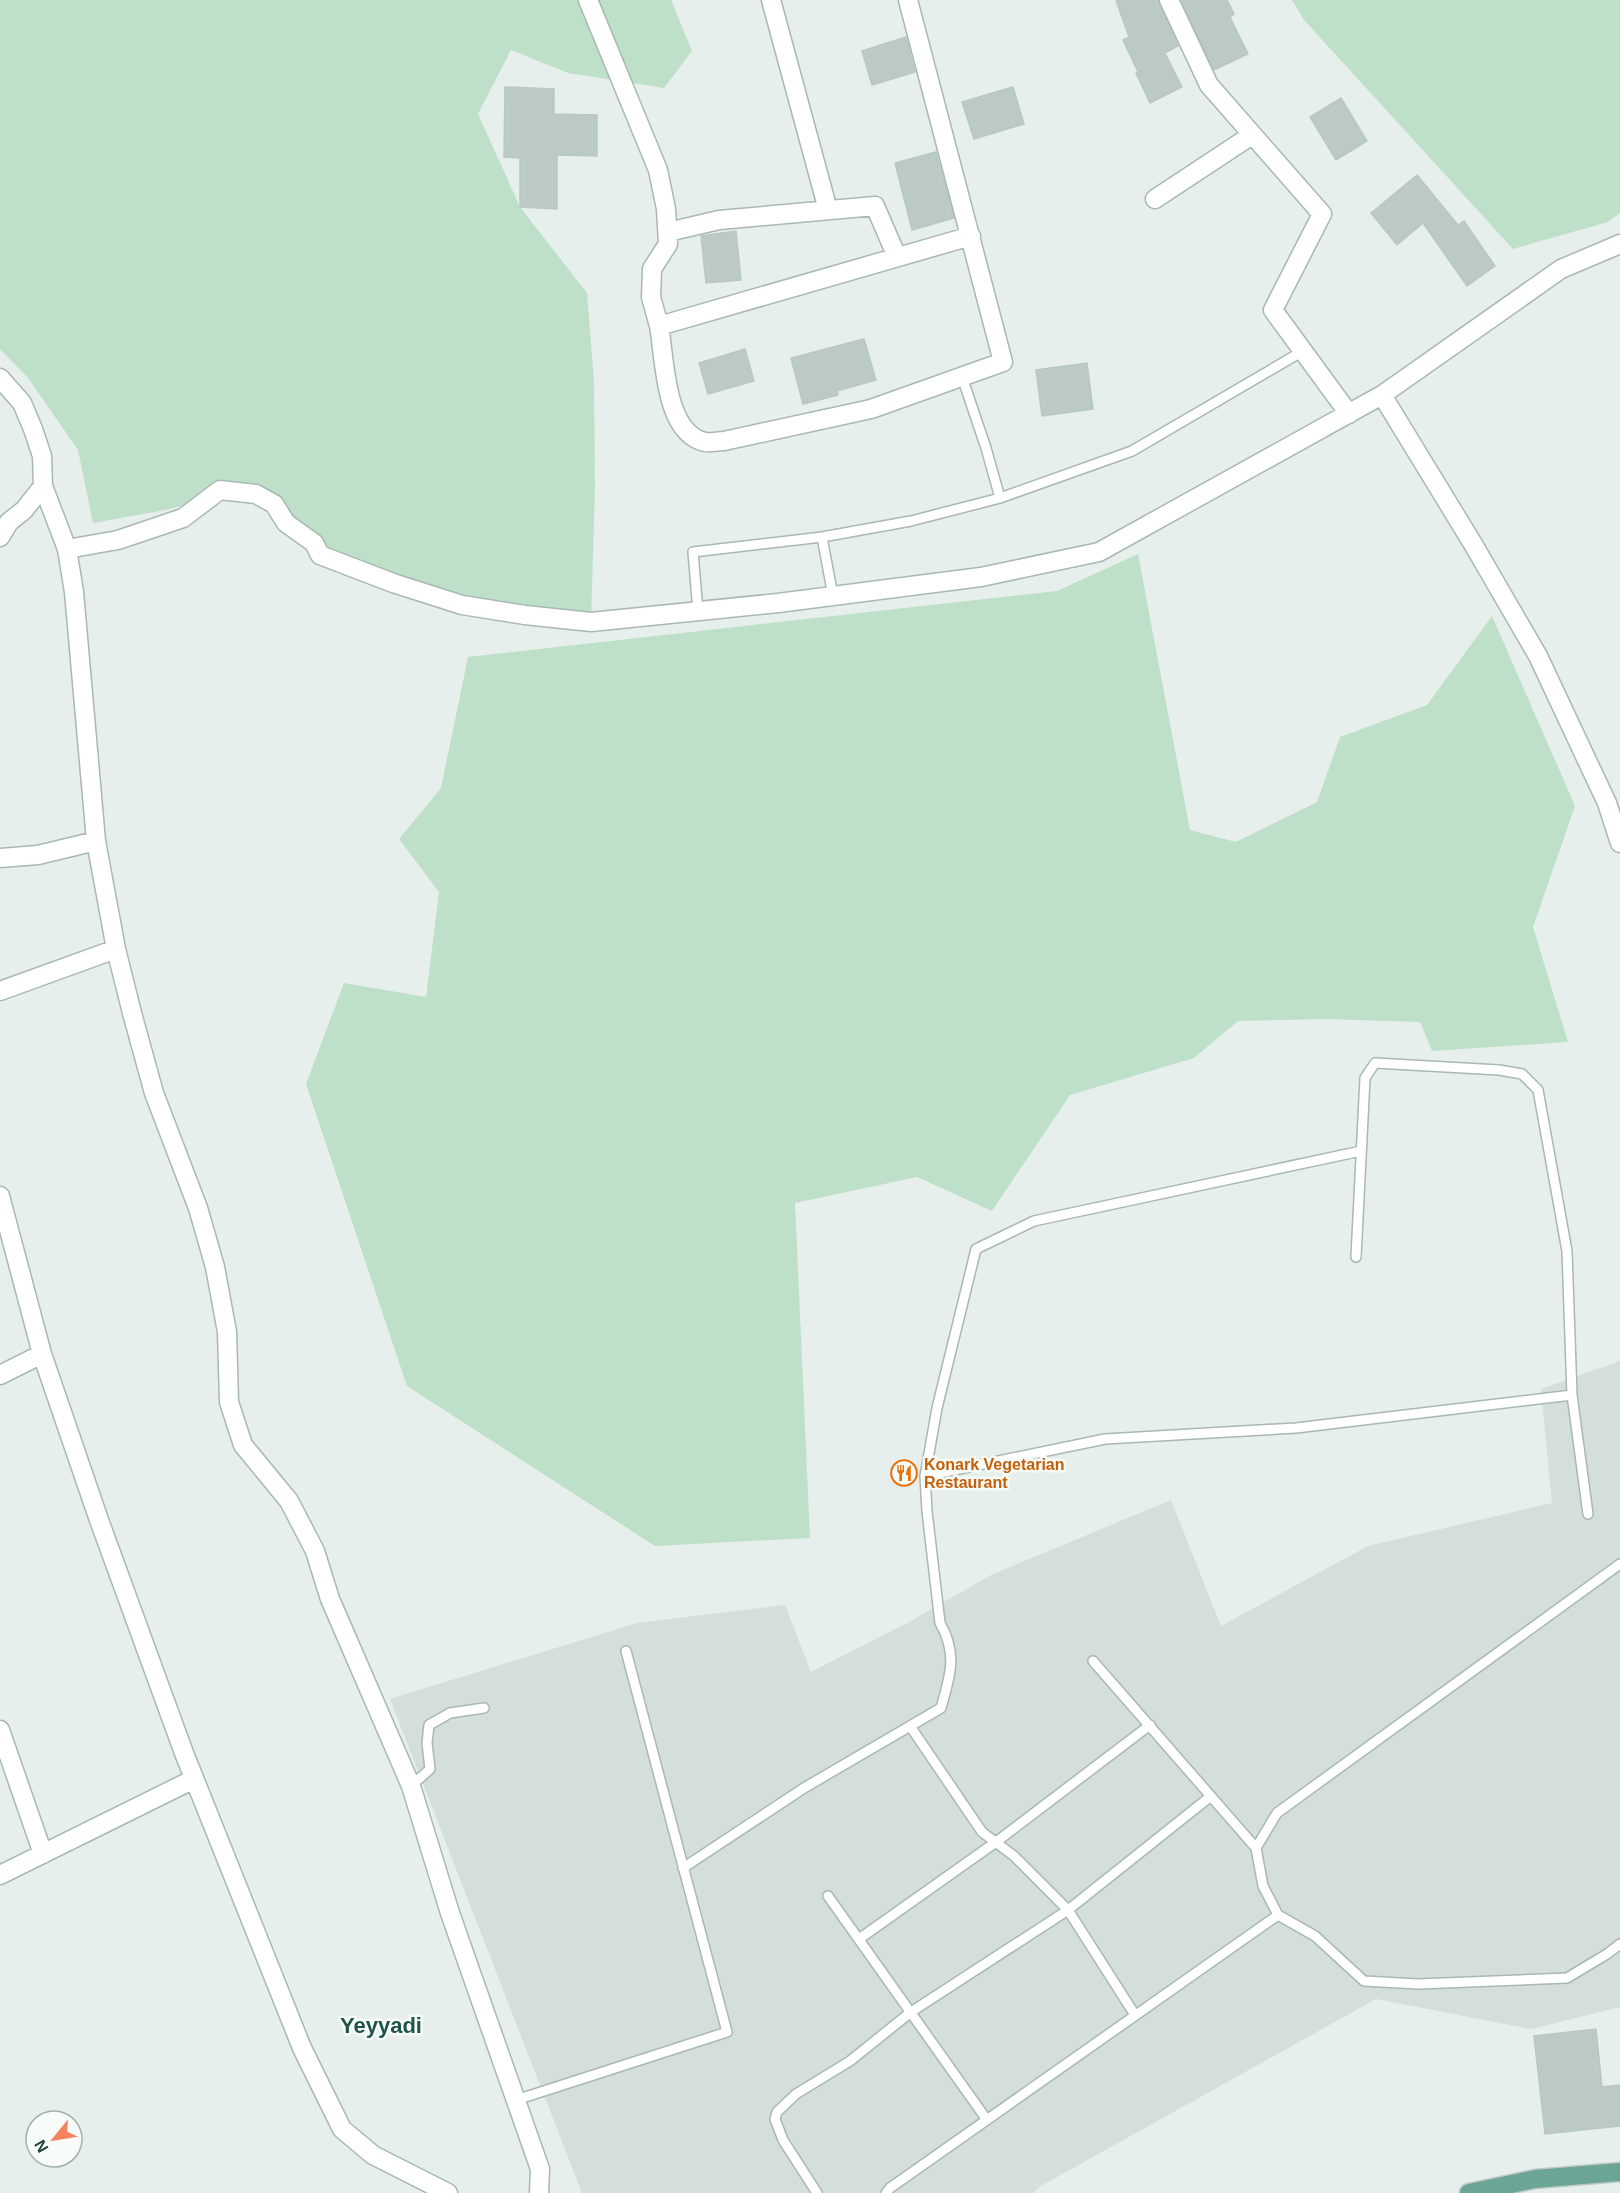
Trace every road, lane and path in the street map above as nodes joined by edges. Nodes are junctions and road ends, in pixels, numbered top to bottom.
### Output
1 (588, 0) edge
2 (771, 0) edge
3 (908, 0) edge
4 (1169, 0) edge
5 (1252, 135) junction
6 (1155, 199) dead end
7 (828, 210) junction
8 (668, 232) junction
9 (971, 236) junction
10 (1618, 251) edge
11 (897, 257) junction
12 (659, 326) junction
13 (1303, 351) junction
14 (962, 377) junction
15 (0, 378) edge
16 (1382, 395) junction
17 (1349, 414) junction
18 (43, 486) junction
19 (1000, 498) junction
20 (0, 537) edge
21 (822, 537) junction
22 (67, 549) junction
23 (833, 596) junction
24 (698, 611) junction
25 (96, 841) junction
26 (1620, 843) edge
27 (0, 858) edge
28 (116, 949) junction
29 (0, 991) edge
30 (1361, 1151) junction
31 (0, 1196) edge
32 (1356, 1257) dead end
33 (42, 1354) junction
34 (0, 1375) edge
35 (1572, 1395) junction
36 (925, 1476) junction
37 (1587, 1514) dead end
38 (1620, 1564) edge
39 (626, 1651) dead end
40 (1094, 1661) dead end
41 (484, 1708) dead end
42 (1150, 1725) junction
43 (910, 1726) junction
44 (0, 1730) edge
45 (194, 1779) junction
46 (411, 1786) junction
47 (1211, 1796) junction
48 (996, 1842) junction
49 (1256, 1848) junction
50 (43, 1854) junction
51 (683, 1868) junction
52 (0, 1875) edge
53 (828, 1896) dead end
54 (1068, 1910) junction
55 (1278, 1916) junction
56 (859, 1939) junction
57 (1620, 1944) edge
58 (911, 2012) junction
59 (1136, 2016) junction
60 (516, 2100) junction
61 (987, 2120) junction
62 (1620, 2172) edge
63 (448, 2193) edge
64 (539, 2193) edge
65 (817, 2193) edge
66 (886, 2193) edge
67 (1469, 2193) edge

1 - 8 street
2 - 7 street
3 - 9 street
4 - 5 street
5 - 6 street
5 - 13 street
7 - 8 street
7 - 11 street
8 - 12 street
9 - 11 street
9 - 14 street
10 - 16 street
11 - 12 street
12 - 14 street
13 - 17 street
13 - 19 lane
14 - 19 lane
15 - 18 street
16 - 17 street
16 - 26 street
17 - 23 street
18 - 20 street
18 - 22 street
19 - 21 lane
21 - 23 lane
21 - 24 lane
22 - 24 street
22 - 25 street
23 - 24 street
25 - 27 street
25 - 28 street
28 - 29 street
28 - 46 street
30 - 32 lane
30 - 35 lane
30 - 36 lane
31 - 33 street
33 - 34 street
33 - 45 street
35 - 36 lane
35 - 37 lane
36 - 43 lane
38 - 49 lane
39 - 51 lane
40 - 42 lane
41 - 46 lane
42 - 47 lane
42 - 48 lane
43 - 48 lane
43 - 51 lane
44 - 50 street
45 - 50 street
45 - 63 street
46 - 60 street
47 - 49 lane
47 - 54 lane
48 - 54 lane
48 - 56 lane
49 - 55 lane
50 - 52 street
51 - 60 lane
53 - 56 lane
54 - 58 lane
54 - 59 lane
55 - 57 lane
55 - 59 lane
56 - 58 lane
58 - 61 lane
58 - 65 lane
59 - 61 lane
60 - 64 street
61 - 66 lane
62 - 67 main road

